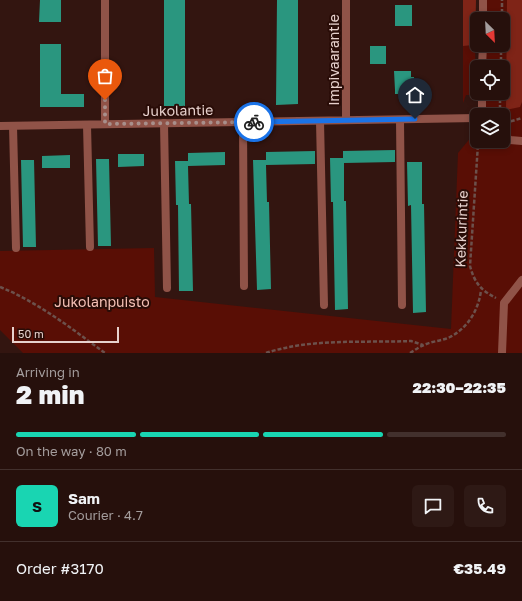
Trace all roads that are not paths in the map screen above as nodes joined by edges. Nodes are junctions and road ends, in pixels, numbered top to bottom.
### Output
1 (105, 0) edge
2 (346, 0) edge
3 (483, 0) edge
4 (483, 12) edge
5 (470, 118) edge
6 (346, 120) junction
7 (400, 120) junction
8 (320, 121) junction
9 (243, 122) junction
10 (105, 124) junction
11 (164, 124) junction
12 (87, 125) junction
13 (0, 126) edge
14 (13, 126) junction
15 (510, 140) edge
16 (522, 141) edge
17 (90, 247) dead end
18 (16, 248) dead end
19 (522, 280) edge
20 (244, 286) dead end
21 (167, 288) dead end
22 (324, 305) dead end
23 (402, 305) dead end
24 (502, 353) edge

1 - 10 street
2 - 6 street, Impivaarantie
3 - 4 street
5 - 7 street, Jukolantie
6 - 7 street, Jukolantie
6 - 8 street, Jukolantie
7 - 23 street
8 - 9 street, Jukolantie
8 - 22 street
9 - 11 street, Jukolantie
9 - 20 street
10 - 11 street, Jukolantie
10 - 12 street, Jukolantie
11 - 21 street
12 - 14 street, Jukolantie
12 - 17 street
13 - 14 street, Jukolantie
14 - 18 street
15 - 16 street
19 - 24 street

